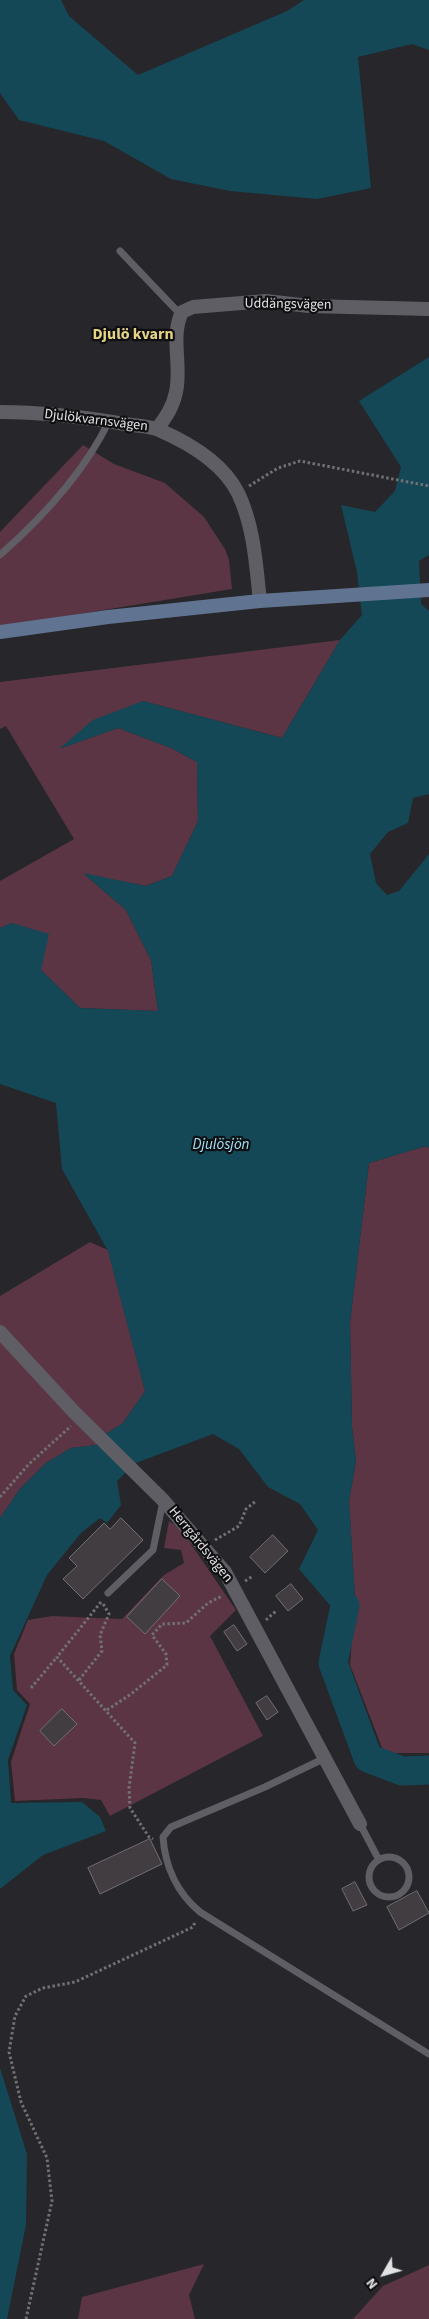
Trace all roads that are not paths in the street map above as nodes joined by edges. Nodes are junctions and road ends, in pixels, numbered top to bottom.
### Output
1 (120, 251) dead end
2 (429, 309) edge
3 (181, 315) junction
4 (0, 412) edge
5 (109, 421) junction
6 (157, 429) junction
7 (0, 554) edge
8 (425, 590) edge
9 (260, 601) junction
10 (0, 632) edge
11 (0, 1332) edge
12 (163, 1500) junction
13 (108, 1593) road end
14 (325, 1758) junction
15 (360, 1824) joint
16 (379, 1860) junction
17 (429, 2054) edge

1 - 3 lane
2 - 3 street, Uddängsvägen
3 - 6 street
4 - 5 street, Djulökvarnsvägen
5 - 6 street, Djulökvarnsvägen
5 - 7 lane
6 - 9 street, Djulökvarnsvägen
8 - 9 main road
9 - 10 main road
11 - 12 street, Herrgårdsvägen
12 - 13 lane
12 - 14 street, Herrgårdsvägen
14 - 15 street, Herrgårdsvägen
14 - 17 lane
15 - 16 lane
16 - 16 lane

